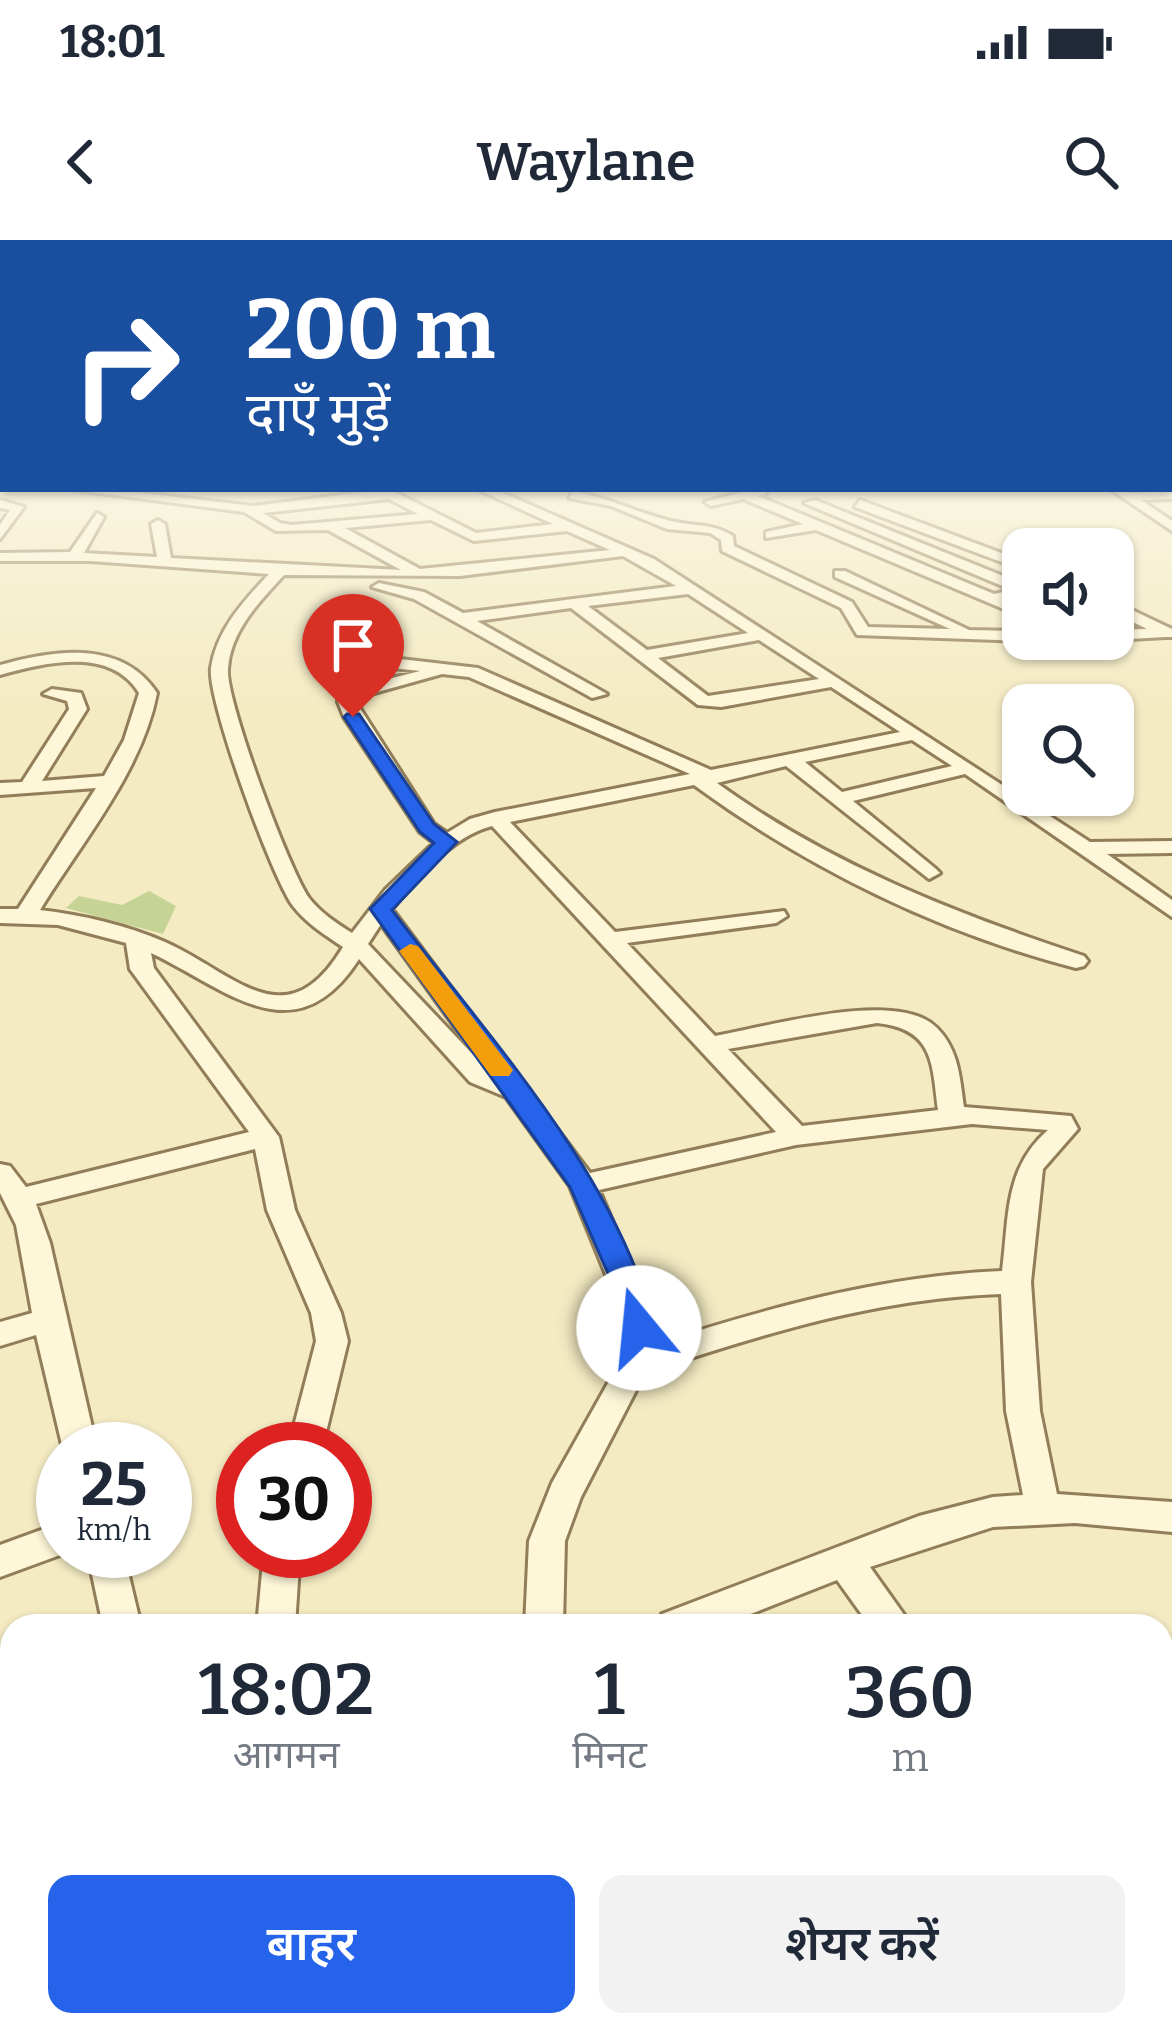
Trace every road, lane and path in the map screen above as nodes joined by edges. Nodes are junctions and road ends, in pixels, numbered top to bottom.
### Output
1 (160, 542) edge
2 (84, 543) edge
3 (363, 543) edge
4 (608, 543) edge
5 (726, 543) edge
6 (856, 543) edge
7 (910, 543) edge
8 (963, 543) edge
9 (627, 551) junction
10 (76, 555) junction
11 (0, 557) edge
12 (1002, 558) edge
13 (164, 559) junction
14 (420, 574) junction
15 (840, 574) dead end
16 (274, 575) junction
17 (688, 589) junction
18 (993, 599) junction
19 (1002, 603) edge
20 (575, 604) junction
21 (1134, 616) edge
22 (461, 618) junction
23 (973, 633) junction
24 (1170, 633) edge
25 (1134, 634) edge
26 (763, 635) junction
27 (1002, 635) edge
28 (644, 656) junction
29 (451, 668) junction
30 (0, 670) edge
31 (835, 681) junction
32 (52, 694) dead end
33 (598, 694) dead end
34 (347, 695) junction
35 (916, 734) junction
36 (792, 761) junction
37 (967, 768) junction
38 (707, 779) junction
39 (106, 782) junction
40 (28, 788) junction
41 (0, 789) edge
42 (838, 799) junction
43 (495, 818) junction
44 (446, 842) junction
45 (1089, 848) junction
46 (1172, 848) edge
47 (929, 873) dead end
48 (1136, 883) junction
49 (1172, 887) edge
50 (381, 909) junction
51 (1172, 910) edge
52 (26, 914) junction
53 (0, 916) edge
54 (776, 916) dead end
55 (610, 939) junction
56 (137, 940) junction
57 (355, 945) junction
58 (1076, 961) dead end
59 (712, 1044) junction
60 (516, 1092) junction
61 (952, 1116) junction
62 (796, 1136) junction
63 (266, 1137) junction
64 (0, 1173) edge
65 (583, 1184) junction
66 (22, 1198) junction
67 (1016, 1282) junction
68 (49, 1321) junction
69 (0, 1334) edge
70 (632, 1365) junction
71 (73, 1422) edge
72 (312, 1422) edge
73 (1043, 1509) junction
74 (1172, 1517) edge
75 (36, 1548) edge
76 (843, 1560) junction
77 (0, 1561) edge
78 (111, 1578) edge
79 (280, 1578) edge
80 (119, 1614) edge
81 (277, 1614) edge
82 (544, 1614) edge
83 (706, 1614) edge
84 (884, 1614) edge

1 - 13 street
2 - 10 street
3 - 14 street
4 - 9 street
5 - 23 street
6 - 18 street
7 - 18 street
8 - 12 street
9 - 14 street
9 - 17 street
10 - 11 street
10 - 13 street
13 - 16 street
14 - 16 street
15 - 23 street
16 - 22 street
16 - 57 street
17 - 20 street
17 - 26 street
18 - 19 street
20 - 22 street
20 - 28 street
21 - 24 street
22 - 33 street
23 - 27 street
24 - 25 street
26 - 28 street
26 - 31 street
28 - 31 street
29 - 34 street
29 - 34 street
29 - 38 street
30 - 39 street
31 - 35 street
32 - 40 street
34 - 44 street
35 - 36 street
35 - 37 street
36 - 38 street
36 - 42 street
37 - 42 street
37 - 45 street
38 - 43 street
38 - 58 street
39 - 40 street
39 - 52 street
40 - 41 street
42 - 47 street
43 - 44 street
43 - 55 street
44 - 50 street
45 - 46 street
45 - 48 street
48 - 49 street
48 - 51 street
50 - 57 street
50 - 60 street
52 - 53 street
52 - 56 street
54 - 55 street
55 - 59 street
56 - 57 street
56 - 63 street
57 - 60 street
59 - 61 street
59 - 62 street
60 - 65 street
61 - 62 street
61 - 67 street
62 - 65 street
63 - 66 street
63 - 72 street
64 - 66 street
65 - 70 street
66 - 68 street
67 - 70 street
67 - 73 street
68 - 69 street
68 - 71 street
70 - 82 street
73 - 74 street
73 - 76 street
75 - 77 street
76 - 83 street
76 - 84 street
78 - 80 street
79 - 81 street

